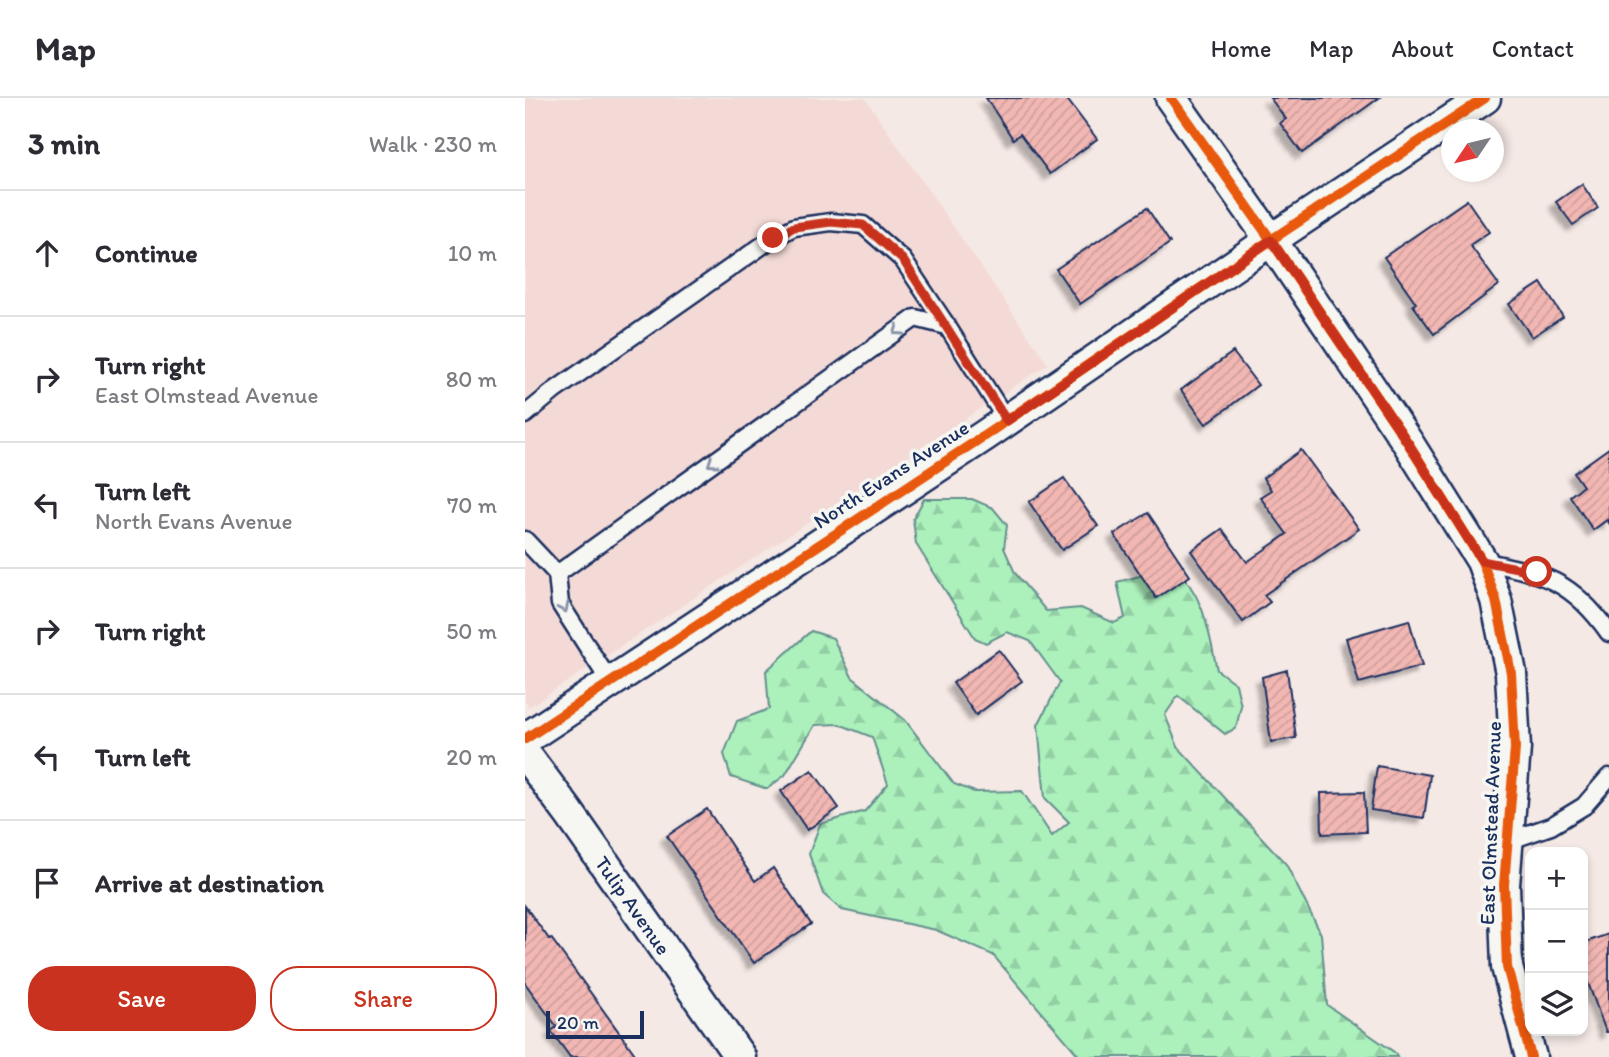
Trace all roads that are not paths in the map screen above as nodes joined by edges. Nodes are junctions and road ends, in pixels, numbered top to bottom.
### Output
1 (1171, 98) edge
2 (1485, 98) edge
3 (1271, 240) junction
4 (947, 326) junction
5 (525, 415) edge
6 (1007, 421) junction
7 (525, 540) edge
8 (1482, 561) junction
9 (557, 573) junction
10 (1609, 633) edge
11 (610, 682) junction
12 (525, 739) edge
13 (525, 754) edge
14 (1609, 776) edge
15 (1507, 841) junction
16 (740, 1057) edge
17 (1531, 1057) edge

1 - 3 street, East Olmstead Avenue
2 - 3 street, North Evans Avenue
3 - 6 street, North Evans Avenue
3 - 8 street, East Olmstead Avenue
4 - 5 lane
4 - 6 lane
4 -> 9 lane
6 - 11 street, North Evans Avenue
7 - 9 lane
8 - 10 lane
8 - 15 street, East Olmstead Avenue
9 -> 11 lane
11 - 12 street, North Evans Avenue
13 - 16 street, Tulip Avenue
14 - 15 lane
15 - 17 street, East Olmstead Avenue

